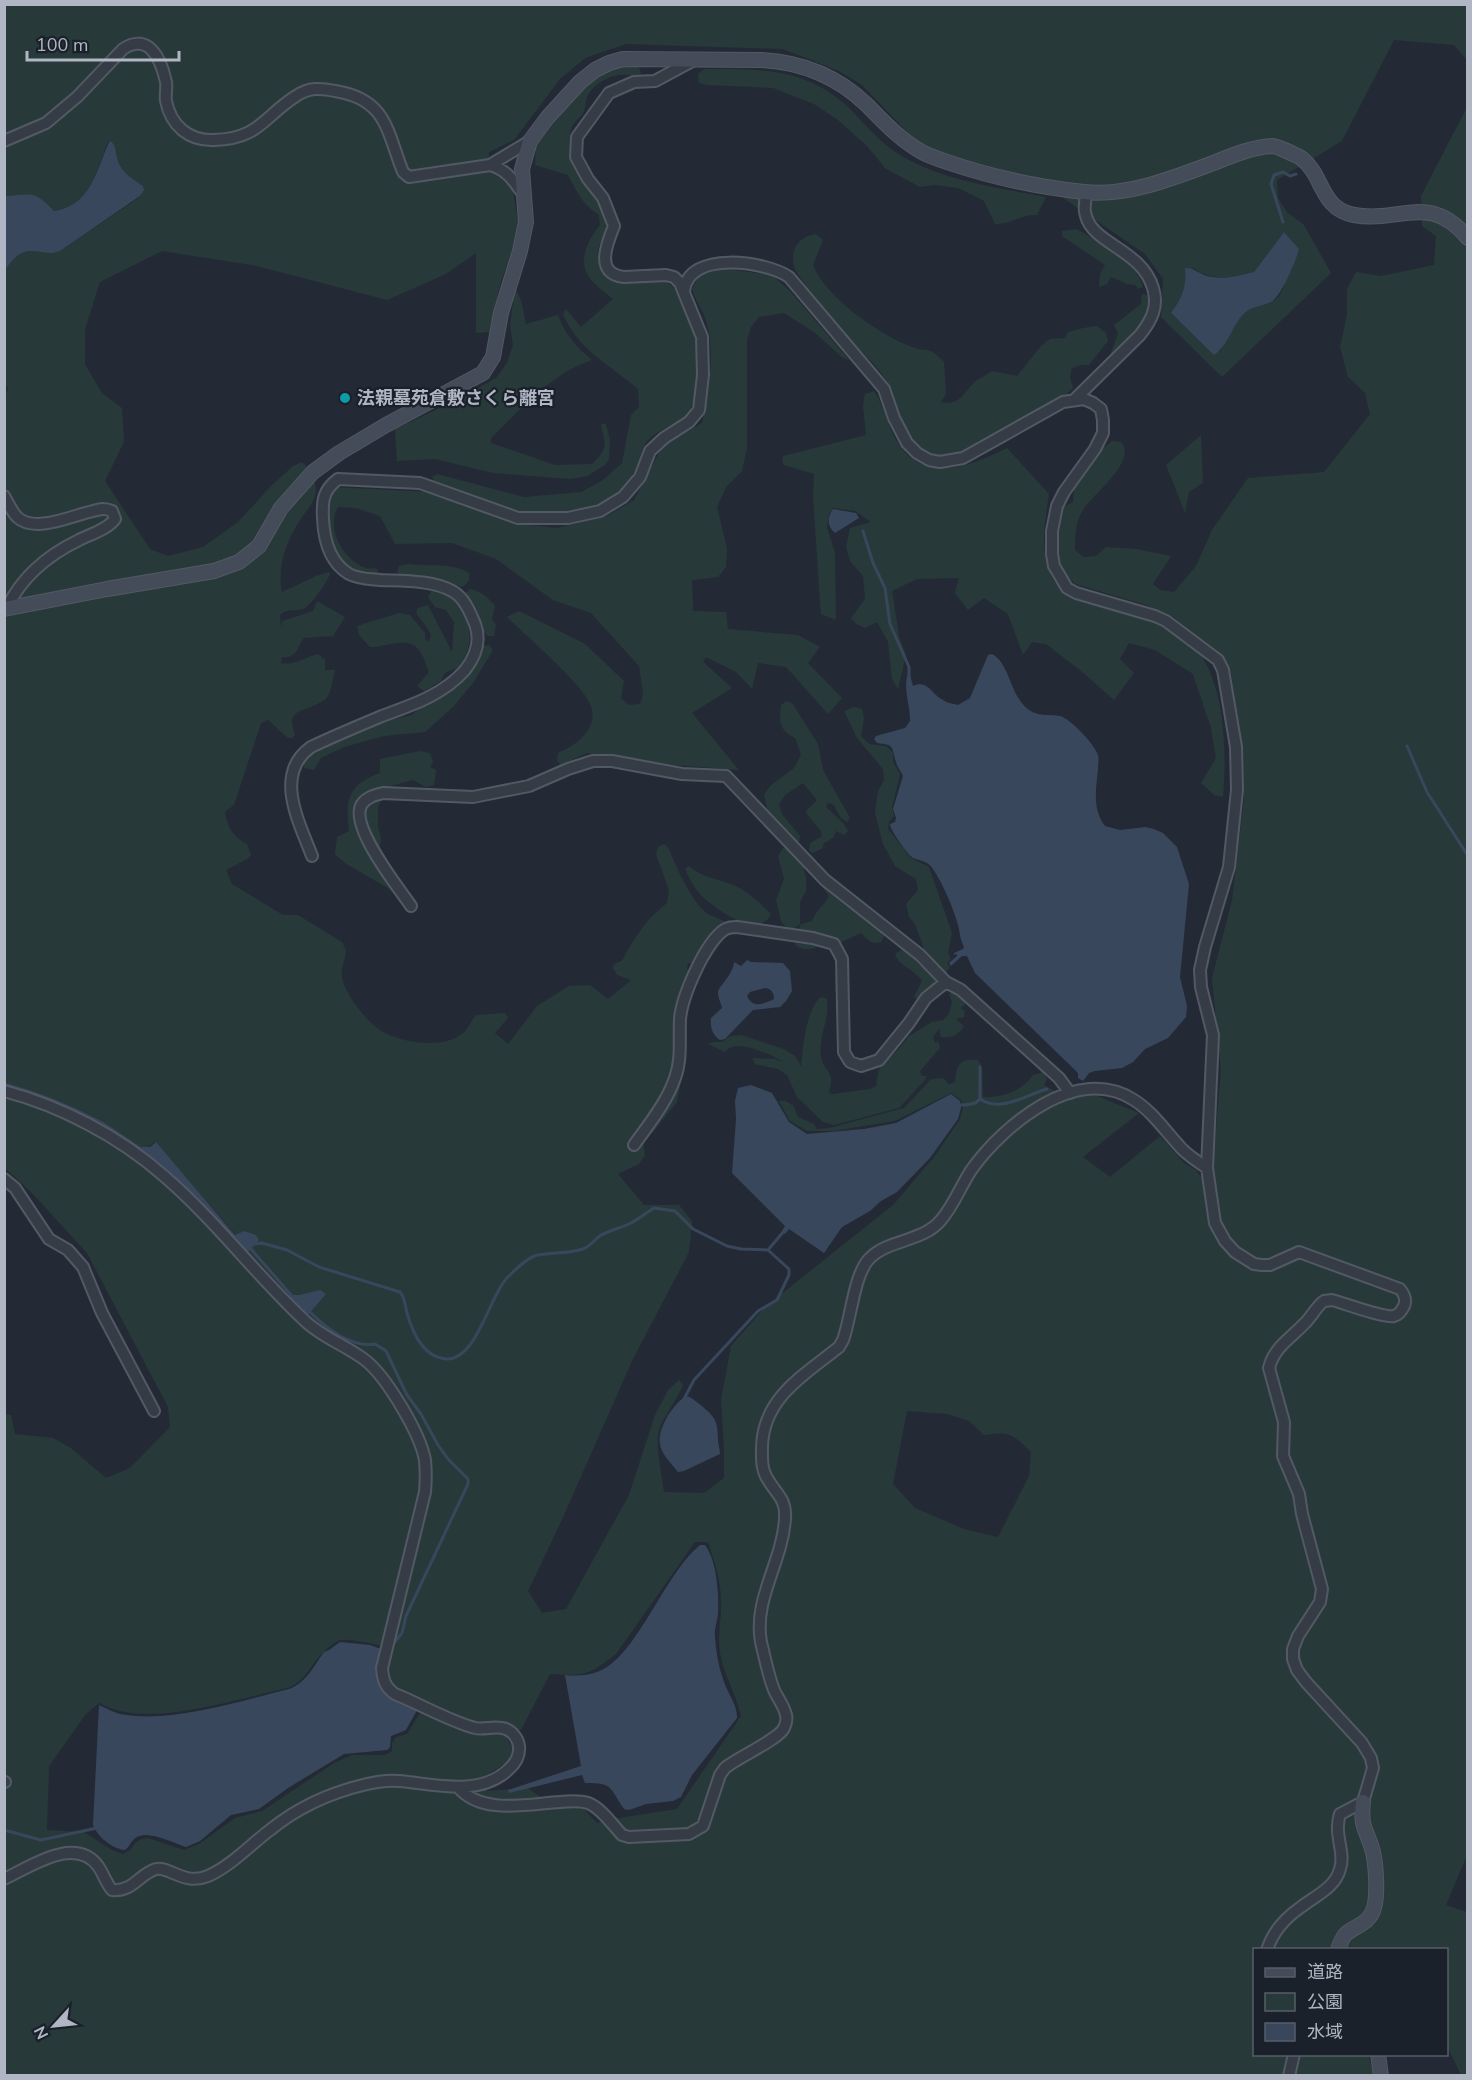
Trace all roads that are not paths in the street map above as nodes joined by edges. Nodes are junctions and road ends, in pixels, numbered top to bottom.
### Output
1 (697, 59) junction
2 (4, 141) edge
3 (530, 141) junction
4 (490, 165) junction
5 (1087, 193) junction
6 (523, 194) junction
7 (1467, 238) edge
8 (684, 291) junction
9 (1075, 399) junction
10 (327, 462) junction
11 (338, 479) junction
12 (4, 496) edge
13 (6, 608) edge
14 (312, 856) dead end
15 (411, 906) dead end
16 (945, 982) junction
17 (4, 1091) edge
18 (1070, 1094) junction
19 (634, 1145) dead end
20 (1207, 1168) junction
21 (4, 1179) edge
22 (154, 1411) dead end
23 (458, 1786) junction
24 (1363, 1802) junction
25 (4, 1879) edge
26 (1268, 1948) edge
27 (1339, 1948) edge
28 (1294, 2056) edge
29 (1378, 2056) edge
30 (1289, 2076) edge
31 (1382, 2076) edge

1 - 3 street
1 - 5 street
1 - 8 street
2 - 4 street
3 - 4 street
3 - 6 street
4 - 6 street
5 - 7 street
5 - 9 street
6 - 10 street
8 - 9 street
8 - 11 street
9 - 20 street
10 - 11 street
10 - 13 street
11 - 14 street
12 - 13 street
15 - 16 street
16 - 18 street
16 - 19 street
17 - 23 street
18 - 20 street
18 - 23 street
20 - 24 street
21 - 22 street
23 - 25 street
24 - 26 street
24 - 27 street
28 - 30 street
29 - 31 street

